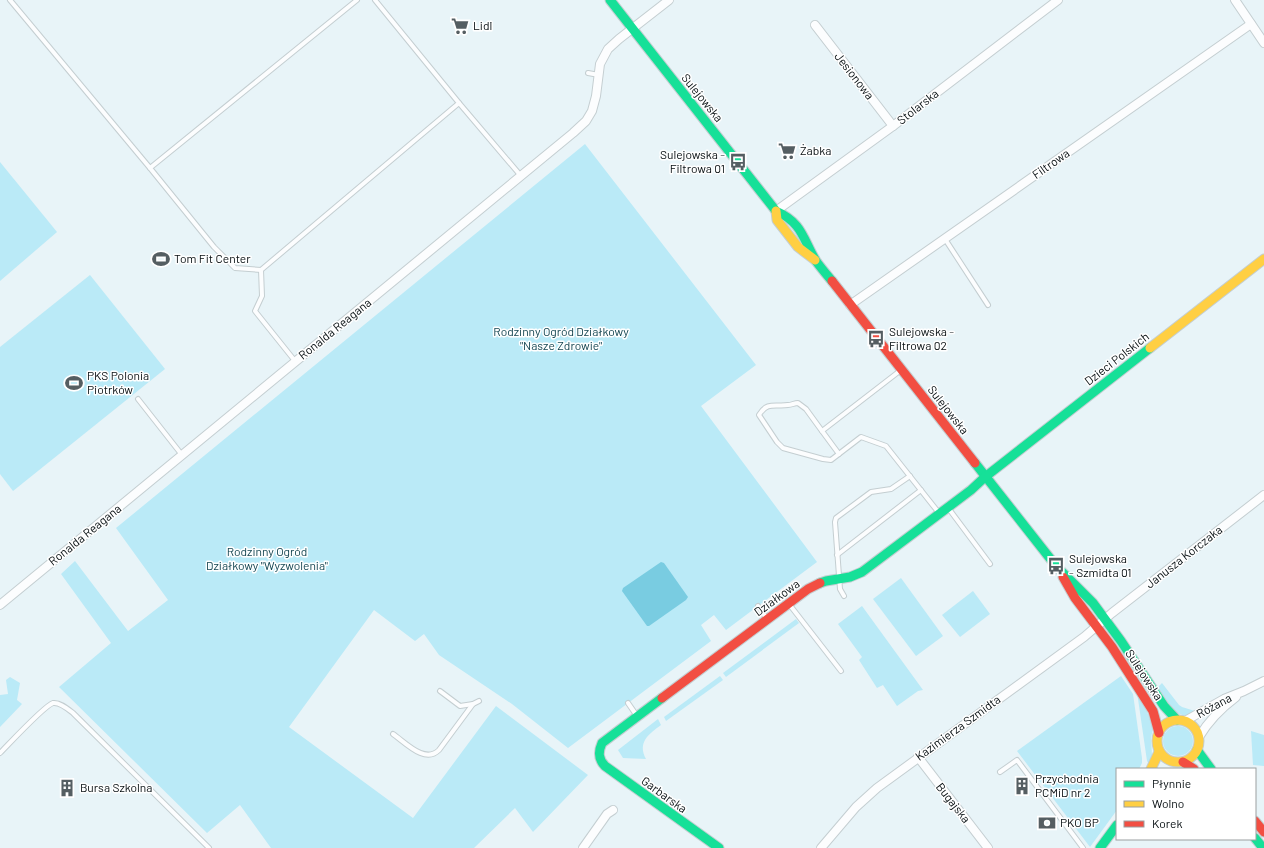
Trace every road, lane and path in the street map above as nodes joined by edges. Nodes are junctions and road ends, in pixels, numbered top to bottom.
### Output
1 (10, 0) edge
2 (357, 0) edge
3 (375, 0) edge
4 (610, 0) edge
5 (669, 0) edge
6 (1058, 0) edge
7 (1235, 0) edge
8 (1251, 24) junction
9 (815, 26) dead end
10 (632, 29) junction
11 (1264, 43) edge
12 (588, 73) dead end
13 (598, 75) junction
14 (460, 103) junction
15 (893, 126) junction
16 (150, 168) junction
17 (521, 177) junction
18 (776, 211) junction
19 (945, 239) junction
20 (1264, 259) edge
21 (261, 270) junction
22 (850, 305) junction
23 (988, 305) dead end
24 (295, 361) junction
25 (901, 370) junction
26 (138, 399) dead end
27 (822, 431) junction
28 (839, 454) junction
29 (182, 455) junction
30 (910, 476) junction
31 (985, 477) junction
32 (921, 490) junction
33 (1264, 495) edge
34 (948, 508) junction
35 (939, 514) junction
36 (837, 555) junction
37 (990, 564) dead end
38 (1062, 572) junction
39 (839, 578) junction
40 (844, 596) dead end
41 (789, 604) junction
42 (0, 605) edge
43 (758, 606) dead end
44 (1105, 619) junction
45 (767, 620) junction
46 (1097, 627) junction
47 (841, 671) dead end
48 (1264, 681) edge
49 (440, 691) dead end
50 (1244, 691) junction
51 (479, 701) dead end
52 (628, 703) dead end
53 (473, 704) junction
54 (637, 716) junction
55 (1181, 721) junction
56 (1158, 733) junction
57 (393, 734) dead end
58 (1199, 737) junction
59 (1197, 750) junction
60 (1160, 752) junction
61 (0, 753) edge
62 (599, 757) joint
63 (918, 757) junction
64 (1179, 762) junction
65 (1152, 768) edge
66 (1168, 768) edge
67 (1192, 768) edge
68 (1210, 768) edge
69 (1000, 772) dead end
70 (613, 810) dead end
71 (1256, 822) edge
72 (1116, 826) edge
73 (1264, 832) edge
74 (1256, 839) edge
75 (209, 848) edge
76 (583, 848) edge
77 (719, 848) edge
78 (821, 848) edge
79 (988, 848) edge
80 (1083, 848) edge
81 (1100, 848) edge
82 (1263, 848) edge

1 - 16 lane
2 - 16 lane
3 - 14 lane
4 - 10 main road, Sulejowska
5 - 10 street, Ronalda Reagana
6 - 15 street, Stolarska
7 - 8 street
8 - 11 street
8 - 19 street, Filtrowa
9 - 15 street, Jesionowa
10 - 13 street, Ronalda Reagana
10 - 18 main road, Sulejowska
12 - 13 lane
13 - 17 street, Ronalda Reagana
14 - 17 lane
14 - 21 lane
15 - 18 street, Stolarska
16 - 21 lane
17 - 24 street, Ronalda Reagana
18 - 22 main road, Sulejowska
19 - 22 street, Filtrowa
19 - 23 lane
20 - 31 main road, Dzieci Polskich
21 - 24 lane
22 - 25 main road, Sulejowska
24 - 29 street, Ronalda Reagana
25 - 27 lane
25 - 31 main road, Sulejowska
26 - 29 lane
27 - 28 lane
27 - 28 lane
28 - 30 lane
29 - 42 street, Ronalda Reagana
30 - 32 lane
30 - 36 lane
31 - 34 main road, Działkowa
31 - 38 main road, Sulejowska
32 - 35 lane
32 - 36 lane
33 - 44 street, Janusza Korczaka
34 - 35 main road, Działkowa
34 - 37 lane
35 - 39 main road, Działkowa
36 - 39 lane
38 - 44 main road, Sulejowska
38 - 46 main road, Sulejowska
39 - 40 lane
39 - 41 main road, Działkowa
41 - 45 main road, Działkowa
41 - 47 lane
43 - 45 lane
44 - 46 street, Kazimierza Szmidta
44 - 55 main road, Sulejowska
45 - 54 main road, Działkowa
46 - 56 main road, Sulejowska
46 - 63 street, Kazimierza Szmidta
48 - 50 street, Różana
49 - 53 lane
50 - 55 street, Różana
50 - 58 street, Różana
51 - 53 lane
52 - 54 lane
53 - 57 lane
54 - 62 main road, Działkowa
55 - 56 main road
55 - 58 main road
56 - 60 main road
58 - 59 main road
59 - 64 main road
59 - 68 main road
60 - 64 main road
60 - 65 main road
61 - 75 lane
62 - 77 main road, Garbarska
63 - 78 street, Kazimierza Szmidta
63 - 79 street, Bugajska
64 - 66 main road
64 - 67 main road
69 - 80 lane
70 - 76 street
71 - 73 main road
72 - 81 main road
74 - 82 main road

